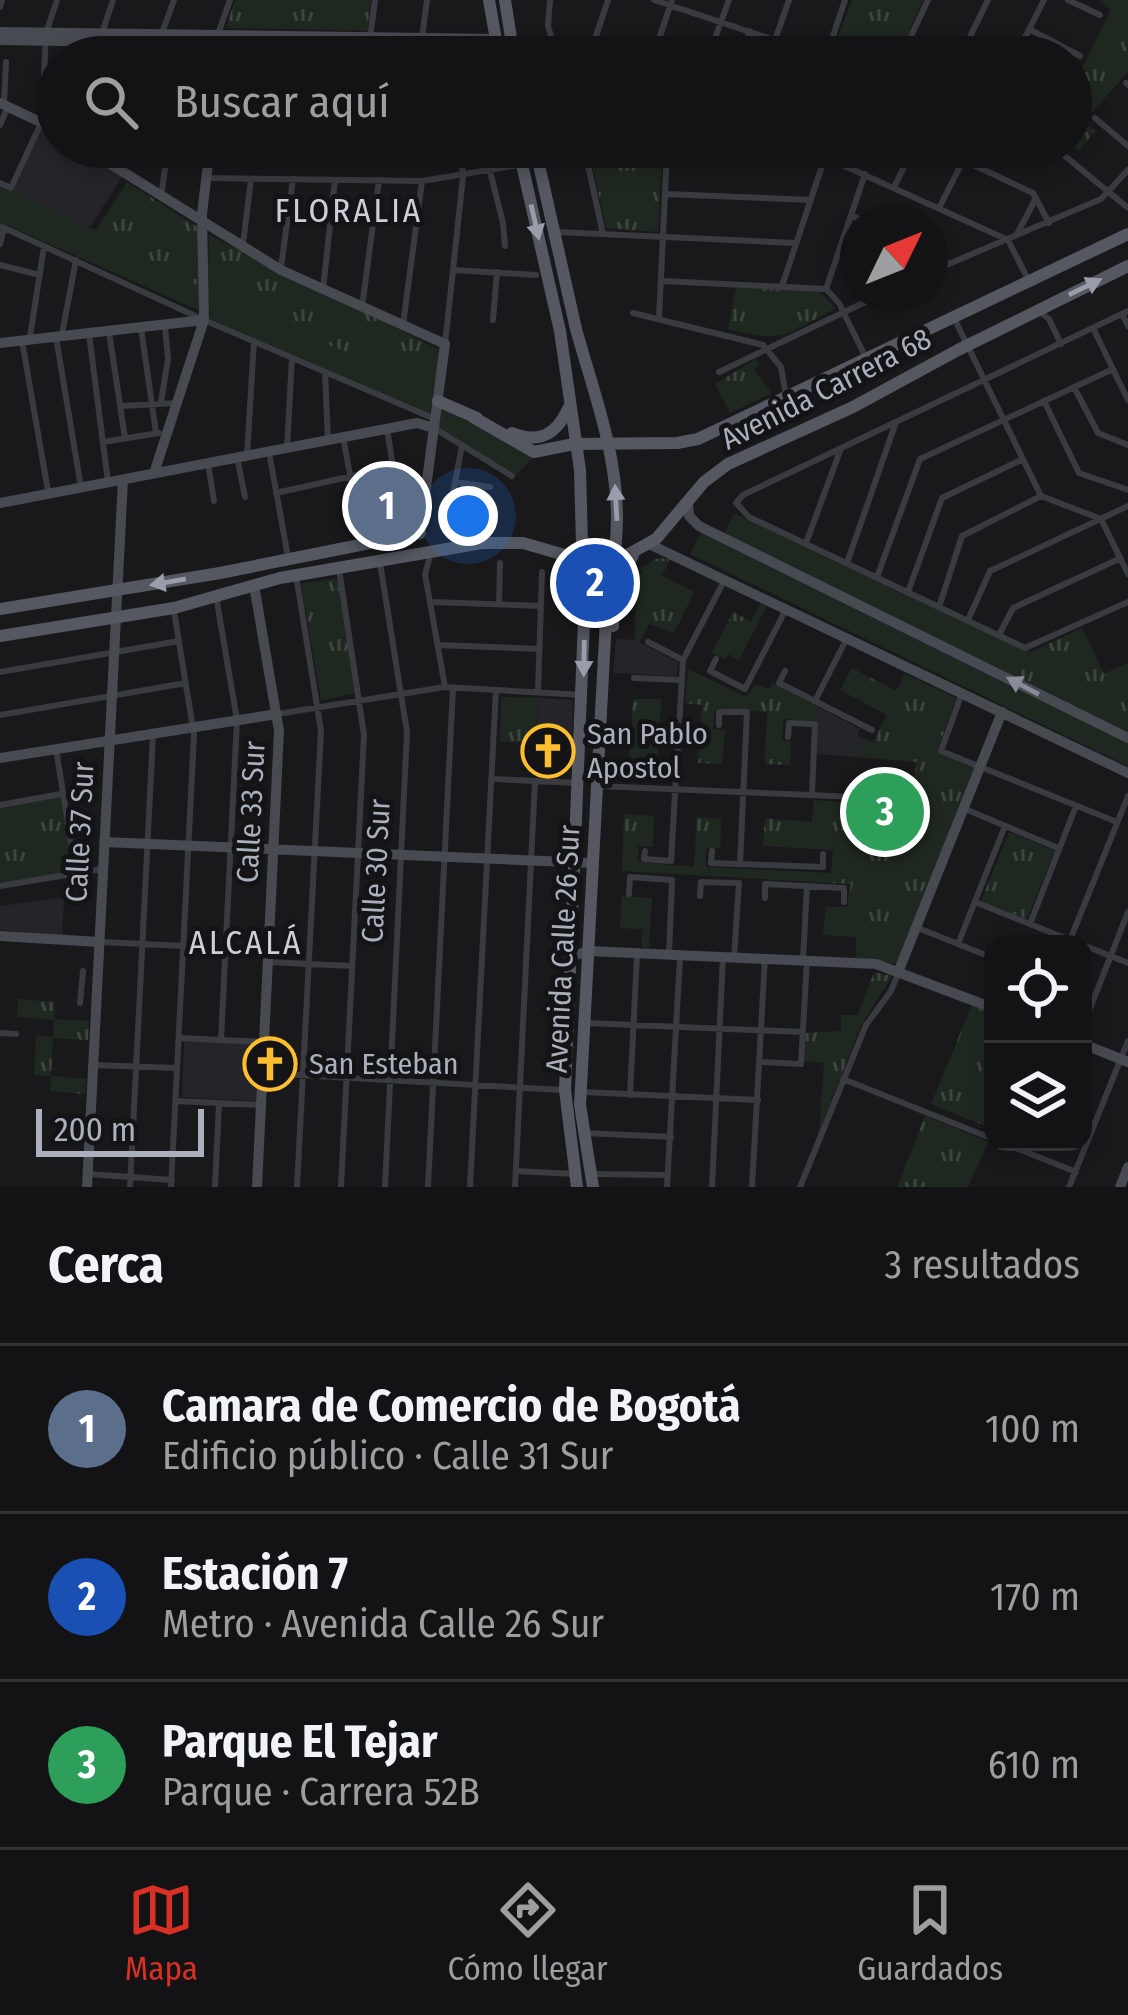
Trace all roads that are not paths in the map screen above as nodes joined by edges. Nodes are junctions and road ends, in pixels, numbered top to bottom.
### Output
1 (57, 0) edge
2 (113, 0) edge
3 (174, 0) edge
4 (230, 0) edge
5 (375, 0) edge
6 (427, 0) edge
7 (489, 0) edge
8 (505, 0) edge
9 (550, 0) edge
10 (608, 0) edge
11 (654, 0) edge
12 (729, 0) edge
13 (789, 0) edge
14 (845, 0) edge
15 (928, 0) edge
16 (988, 0) edge
17 (1044, 0) edge
18 (1068, 0) edge
19 (671, 3) edge
20 (1100, 15) dead end
21 (721, 22) junction
22 (1029, 29) junction
23 (750, 31) junction
24 (102, 33) junction
25 (162, 33) junction
26 (0, 36) edge
27 (46, 36) edge
28 (60, 36) edge
29 (196, 36) edge
30 (219, 36) edge
31 (370, 36) edge
32 (423, 36) edge
33 (495, 36) edge
34 (511, 36) edge
35 (551, 36) edge
36 (596, 36) edge
37 (660, 36) edge
38 (716, 36) edge
39 (748, 36) edge
40 (764, 36) edge
41 (777, 36) edge
42 (832, 36) edge
43 (911, 36) edge
44 (970, 36) edge
45 (1026, 36) edge
46 (1042, 36) edge
47 (36, 37) edge
48 (6, 62) dead end
49 (4, 104) edge
50 (36, 118) edge
51 (1095, 118) dead end
52 (0, 125) edge
53 (36, 134) edge
54 (1128, 146) edge
55 (115, 168) edge
56 (120, 168) edge
57 (165, 168) edge
58 (208, 168) edge
59 (463, 168) edge
60 (504, 168) edge
61 (523, 168) edge
62 (540, 168) edge
63 (589, 168) edge
64 (667, 168) edge
65 (821, 168) edge
66 (847, 168) edge
67 (904, 168) edge
68 (960, 168) edge
69 (979, 168) edge
70 (1081, 168) edge
71 (1128, 170) edge
72 (120, 171) junction
73 (490, 171) junction
74 (865, 174) junction
75 (464, 177) junction
76 (206, 178) junction
77 (251, 179) junction
78 (293, 179) junction
79 (335, 180) junction
80 (379, 180) junction
81 (422, 181) junction
82 (0, 183) edge
83 (894, 187) junction
84 (1110, 191) junction
85 (665, 194) junction
86 (161, 197) junction
87 (1036, 198) junction
88 (811, 200) junction
89 (855, 204) edge
90 (930, 204) edge
91 (941, 204) edge
92 (1128, 208) edge
93 (948, 212) edge
94 (202, 223) junction
95 (1049, 223) junction
96 (2, 227) edge
97 (554, 231) junction
98 (603, 234) junction
99 (1128, 234) edge
100 (663, 238) junction
101 (1011, 239) junction
102 (796, 243) junction
103 (0, 244) edge
104 (44, 246) junction
105 (505, 246) dead end
106 (242, 247) junction
107 (840, 248) edge
108 (76, 260) junction
109 (949, 264) edge
110 (0, 265) edge
111 (1128, 266) edge
112 (280, 270) junction
113 (454, 270) junction
114 (497, 272) junction
115 (40, 274) junction
116 (542, 277) junction
117 (661, 281) junction
118 (1029, 282) junction
119 (782, 286) junction
120 (323, 289) junction
121 (826, 289) junction
122 (840, 306) edge
123 (362, 307) junction
124 (1037, 310) junction
125 (842, 312) edge
126 (844, 312) edge
127 (633, 313) dead end
128 (1125, 313) edge
129 (954, 318) junction
130 (659, 319) junction
131 (204, 320) junction
132 (493, 320) dead end
133 (165, 326) junction
134 (403, 326) junction
135 (1128, 326) edge
136 (141, 328) junction
137 (1093, 328) junction
138 (109, 332) junction
139 (89, 334) junction
140 (59, 337) junction
141 (26, 341) junction
142 (254, 341) junction
143 (0, 344) edge
144 (445, 344) junction
145 (1061, 344) junction
146 (967, 345) junction
147 (768, 349) junction
148 (292, 358) junction
149 (867, 359) junction
150 (1113, 369) junction
151 (325, 372) junction
152 (718, 372) dead end
153 (984, 380) junction
154 (1074, 387) junction
155 (786, 398) junction
156 (1128, 400) edge
157 (438, 401) junction
158 (1044, 401) junction
159 (151, 402) junction
160 (161, 402) junction
161 (177, 403) junction
162 (120, 406) junction
163 (568, 409) junction
164 (473, 417) junction
165 (1004, 420) junction
166 (896, 422) junction
167 (435, 423) junction
168 (387, 428) junction
169 (162, 432) junction
170 (343, 437) junction
171 (125, 438) junction
172 (328, 440) junction
173 (103, 442) junction
174 (462, 445) junction
175 (1128, 445) edge
176 (287, 448) junction
177 (841, 448) junction
178 (556, 449) junction
179 (268, 451) junction
180 (242, 456) junction
181 (1023, 459) junction
182 (817, 460) junction
183 (208, 463) junction
184 (154, 473) junction
185 (831, 474) junction
186 (350, 476) junction
187 (512, 476) dead end
188 (123, 479) junction
189 (109, 482) junction
190 (454, 482) junction
191 (490, 487) dead end
192 (81, 488) junction
193 (1128, 490) edge
194 (276, 493) junction
195 (48, 494) junction
196 (1042, 496) junction
197 (245, 497) dead end
198 (214, 501) dead end
199 (688, 501) junction
200 (0, 503) edge
201 (451, 504) dead end
202 (1128, 506) edge
203 (1101, 519) junction
204 (420, 533) joint
205 (806, 543) junction
206 (649, 544) junction
207 (363, 546) junction
208 (436, 550) junction
209 (635, 553) junction
210 (1120, 558) junction
211 (289, 560) junction
212 (380, 560) junction
213 (500, 563) dead end
214 (847, 563) junction
215 (338, 568) junction
216 (542, 572) dead end
217 (1128, 574) edge
218 (296, 575) junction
219 (877, 577) junction
220 (725, 578) junction
221 (254, 585) junction
222 (117, 591) junction
223 (908, 592) junction
224 (216, 596) junction
225 (430, 602) junction
226 (1128, 602) edge
227 (499, 604) junction
228 (541, 606) junction
229 (786, 607) junction
230 (939, 607) junction
231 (174, 608) junction
232 (0, 609) edge
233 (116, 618) junction
234 (968, 620) junction
235 (998, 635) junction
236 (0, 636) edge
237 (848, 637) junction
238 (179, 641) junction
239 (649, 642) dead end
240 (438, 644) junction
241 (539, 649) junction
242 (113, 652) junction
243 (716, 659) dead end
244 (683, 660) junction
245 (785, 670) dead end
246 (0, 672) edge
247 (634, 678) dead end
248 (680, 680) junction
249 (187, 683) junction
250 (449, 687) junction
251 (496, 690) junction
252 (538, 692) junction
253 (403, 693) junction
254 (963, 693) junction
255 (584, 695) junction
256 (111, 696) junction
257 (360, 701) junction
258 (815, 701) junction
259 (318, 708) junction
260 (1002, 712) junction
261 (277, 714) junction
262 (0, 715) edge
263 (237, 720) junction
264 (718, 725) dead end
265 (194, 727) junction
266 (598, 728) junction
267 (872, 730) dead end
268 (153, 734) junction
269 (788, 737) dead end
270 (1128, 738) edge
271 (109, 741) junction
272 (56, 749) junction
273 (0, 758) edge
274 (980, 766) junction
275 (1128, 773) edge
276 (493, 779) junction
277 (536, 781) junction
278 (588, 785) junction
279 (674, 789) junction
280 (744, 792) junction
281 (63, 794) junction
282 (812, 794) junction
283 (856, 796) dead end
284 (1128, 796) edge
285 (0, 805) edge
286 (1076, 806) junction
287 (962, 808) junction
288 (1117, 822) junction
289 (1005, 826) junction
290 (104, 842) junction
291 (147, 844) junction
292 (189, 846) junction
293 (231, 848) junction
294 (1059, 849) junction
295 (273, 850) junction
296 (712, 851) dead end
297 (315, 852) junction
298 (357, 854) junction
299 (824, 854) dead end
300 (644, 855) dead end
301 (400, 856) junction
302 (444, 858) junction
303 (488, 860) junction
304 (531, 861) junction
305 (577, 862) junction
306 (592, 863) junction
307 (740, 864) junction
308 (102, 869) junction
309 (76, 874) junction
310 (0, 886) edge
311 (807, 886) junction
312 (629, 895) dead end
313 (700, 896) dead end
314 (765, 898) dead end
315 (844, 902) dead end
316 (975, 902) junction
317 (1128, 912) edge
318 (1030, 924) junction
319 (916, 927) junction
320 (1058, 935) edge
321 (1072, 935) edge
322 (0, 936) edge
323 (99, 942) junction
324 (142, 944) junction
325 (958, 944) junction
326 (184, 946) junction
327 (1092, 949) edge
328 (589, 951) junction
329 (637, 953) junction
330 (675, 954) junction
331 (984, 954) edge
332 (572, 956) junction
333 (1111, 956) junction
334 (729, 957) junction
335 (765, 958) junction
336 (805, 960) junction
337 (268, 962) junction
338 (1128, 963) edge
339 (309, 964) junction
340 (352, 965) junction
341 (899, 970) junction
342 (83, 971) dead end
343 (82, 985) junction
344 (97, 986) junction
345 (1094, 998) joint
346 (80, 1003) dead end
347 (1092, 1003) edge
348 (984, 1004) edge
349 (585, 1023) junction
350 (634, 1025) junction
351 (677, 1027) junction
352 (719, 1028) junction
353 (761, 1030) junction
354 (803, 1032) junction
355 (0, 1034) edge
356 (16, 1034) dead end
357 (179, 1038) junction
358 (221, 1040) junction
359 (1128, 1041) edge
360 (264, 1042) junction
361 (1092, 1048) edge
362 (1124, 1060) edge
363 (760, 1062) junction
364 (93, 1065) junction
365 (136, 1066) junction
366 (177, 1068) junction
367 (262, 1073) junction
368 (303, 1076) junction
369 (346, 1079) junction
370 (843, 1079) junction
371 (390, 1082) junction
372 (433, 1085) junction
373 (476, 1087) junction
374 (520, 1089) junction
375 (565, 1090) junction
376 (581, 1092) junction
377 (630, 1095) junction
378 (673, 1097) junction
379 (716, 1100) junction
380 (758, 1100) junction
381 (176, 1101) junction
382 (219, 1103) junction
383 (261, 1105) junction
384 (584, 1132) junction
385 (984, 1135) edge
386 (671, 1137) junction
387 (1024, 1151) edge
388 (1128, 1168) edge
389 (516, 1171) junction
390 (1076, 1172) junction
391 (668, 1175) junction
392 (130, 1177) junction
393 (87, 1180) edge
394 (576, 1180) edge
395 (592, 1180) edge
396 (171, 1184) edge
397 (130, 1187) edge
398 (215, 1187) edge
399 (257, 1187) edge
400 (297, 1187) edge
401 (341, 1187) edge
402 (385, 1187) edge
403 (428, 1187) edge
404 (470, 1187) edge
405 (515, 1187) edge
406 (667, 1187) edge
407 (712, 1187) edge
408 (754, 1187) edge
409 (800, 1187) edge
410 (1070, 1187) edge
411 (1120, 1187) edge

1 - 27 street
2 - 24 street
3 - 25 street
4 - 30 street
5 - 31 street
6 - 32 street
7 - 33 main road
8 - 34 main road
9 - 35 street
10 - 36 street
11 - 19 street
12 - 21 street
13 - 41 street
14 - 42 street
15 - 43 street
16 - 44 street
17 - 22 street
18 - 20 street
19 - 21 street
19 - 37 street
21 - 23 street
21 - 38 street
22 - 45 street
22 - 46 street
23 - 39 street
23 - 40 street
24 - 25 street
24 - 28 street
25 - 29 street
26 - 47 street
48 - 49 street
49 - 50 street
49 - 52 street
51 - 54 street
53 - 82 street
55 - 72 street
56 - 72 street
57 - 86 street
58 - 76 street
59 - 75 street
60 - 73 street
61 -> 116 main road, Avenida Calle 26 Sur
62 - 97 main road, Avenida Calle 26 Sur
63 - 98 street
64 - 85 street
65 - 88 street
66 - 74 street
67 - 83 street
68 - 91 street
69 - 87 street
70 - 84 street
71 - 84 street
72 - 86 street
73 - 75 street
73 - 105 street
74 - 83 street
74 - 89 street
75 - 81 street
75 - 113 street
76 - 77 street
76 - 94 street
77 - 78 street
77 - 106 street
78 - 79 street
78 - 112 street
79 - 80 street
79 - 120 street
80 - 81 street
80 - 123 street
81 - 134 street
83 - 90 street
84 - 92 street
84 - 95 street
85 - 88 street
85 - 100 street
86 - 94 street
87 - 95 street
87 - 101 street
88 - 102 street
93 - 101 street
94 - 106 street
94 - 131 street
95 - 101 street
96 - 103 street
96 - 104 street
97 - 98 street
266 -> 97 main road, Avenida Calle 26 Sur, bridge
98 - 100 street
99 - 118 main road, Avenida Carrera 68
100 - 102 street
100 - 117 street
101 - 109 street
101 - 118 street
102 - 119 street
104 - 108 street
104 - 115 street
106 - 112 street
107 - 121 street
108 - 131 street
108 - 140 street
110 - 115 street
124 -> 111 main road, Avenida Carrera 68
112 - 120 street
113 - 114 street
113 - 144 street
114 - 116 street
114 - 132 street
115 - 141 street
116 - 163 main road
116 -> 255 main road, Avenida Calle 26 Sur, bridge
117 - 119 street
117 - 130 street
118 - 129 main road, Avenida Carrera 68
119 - 121 street
120 - 123 street
121 - 122 street
123 - 134 street
124 - 145 street
124 - 146 main road, Avenida Carrera 68
125 - 147 street
126 - 149 street
127 - 130 street
128 - 135 street
128 - 137 street
129 - 146 street
129 - 149 main road, Avenida Carrera 68
130 - 147 street
131 - 133 street
131 - 142 street
131 - 161 street
133 - 136 street
133 - 160 street
134 - 144 street
136 - 138 street
136 - 159 street
137 - 145 street
137 - 150 street
138 - 139 street
138 - 162 street
139 - 140 street
139 - 173 street
140 - 141 street
140 - 192 street
141 - 143 street
141 - 195 street
142 - 148 street
142 - 180 street
144 - 157 street
145 - 153 street
146 - 153 street
146 - 199 main road, Avenida Carrera 68
147 - 152 street
147 - 155 street
148 - 151 street
148 - 176 street
149 - 155 main road, Avenida Carrera 68
150 - 154 street
150 - 156 street
151 - 167 street
151 - 172 street
153 - 165 street
153 - 166 street
154 - 158 street
154 - 175 street
155 - 178 main road, Avenida Carrera 68
157 - 164 main road
157 - 167 street
158 - 165 street
158 - 193 street
159 - 160 street
159 - 162 street
159 - 169 street
160 - 161 street
161 - 169 street
162 - 171 street
163 - 164 main road
163 - 178 main road
164 - 178 main road
165 - 181 street
165 - 219 street
166 - 177 street
166 - 214 street
167 - 168 street
167 - 174 street
167 - 204 street
168 - 170 street
168 - 186 street
169 - 171 street
169 - 184 street
170 - 172 street
170 - 186 street
171 - 173 street
172 - 176 street
173 - 189 street
174 - 187 street
174 - 190 street
176 - 179 street
177 - 182 street
177 - 185 street
179 - 180 street
179 - 194 street
180 - 183 street
180 - 197 street
181 - 196 street
181 - 223 street
182 - 185 street
182 - 205 street
183 - 184 street
183 - 198 street
184 - 188 street
185 - 205 street
186 - 194 street
186 - 207 street
188 - 189 street
188 - 222 street, Calle 37 Sur
189 - 192 street
190 - 191 street
190 - 201 street
192 - 195 street
194 - 211 street
195 - 200 street
196 - 203 street
196 - 230 street
199 - 206 main road, Avenida Carrera 68
270 -> 199 street
202 - 203 street
203 - 210 street
203 - 234 street
204 - 207 main road
205 - 214 street
206 - 209 main road, Avenida Carrera 68
206 - 220 street
207 - 211 main road
208 - 209 main road, Avenida Carrera 68
208 - 212 main road, Avenida Carrera 68
208 - 225 street
209 - 266 main road
210 - 217 street
210 - 235 street
211 -> 222 main road
212 - 215 main road, Avenida Carrera 68
212 - 253 street, Calle 30 Sur
213 - 227 street
214 - 219 street
215 - 218 main road, Avenida Carrera 68
215 - 257 street
216 - 228 street
218 - 221 main road, Avenida Carrera 68
218 - 259 street
219 - 223 street
220 - 229 street
220 - 244 street
221 - 224 main road, Avenida Carrera 68
221 - 261 street, Calle 33 Sur
222 - 232 main road
222 - 233 street, Calle 37 Sur
223 - 230 street
224 - 231 main road, Avenida Carrera 68
224 - 263 street
225 - 227 street
225 - 240 street
226 - 235 street
227 - 228 street
228 - 241 street
229 - 237 street
229 - 243 street
230 - 234 street
231 - 233 main road, Avenida Carrera 68
231 - 238 street
233 - 236 main road, Avenida Carrera 68
233 - 242 street, Calle 37 Sur
234 - 235 street
237 - 254 street
237 - 258 street
238 - 242 street
238 - 249 street
239 - 244 street
240 - 241 street
240 - 250 street
241 - 252 street
242 - 246 street
242 - 256 street, Calle 37 Sur
244 - 248 street
245 - 258 street
247 - 248 street
248 - 279 street
249 - 256 street
249 - 265 street
250 - 251 street
250 - 253 street
250 - 302 street
251 - 252 street
251 - 276 street
252 - 255 street
253 - 257 street
253 - 301 street, Calle 30 Sur
254 - 260 street
254 - 274 street
255 - 278 main road, Avenida Calle 26 Sur
256 - 262 street
256 - 271 street, Calle 37 Sur
257 - 259 street
257 - 298 street
258 - 267 street
259 - 261 street
259 - 297 street
260 - 274 street
260 - 275 street
261 - 263 street
261 - 295 street, Calle 33 Sur
263 - 265 street
263 - 293 street
264 - 280 street
265 - 268 street
265 - 292 street
266 - 278 main road, Avenida Calle 26 Sur
268 - 271 street
268 - 291 street
269 - 282 street
271 - 272 street
271 - 290 street, Calle 37 Sur
272 - 273 street
272 - 281 street
274 - 286 street
274 - 287 street
276 - 277 street
276 - 303 street
277 - 278 street
277 - 304 street
278 - 279 street
278 - 305 main road, Avenida Calle 26 Sur
278 - 306 main road, Avenida Calle 26 Sur
279 - 280 street
279 - 300 street
280 - 282 street
280 - 307 street
281 - 285 street
281 - 309 street
282 - 283 street
284 - 288 street
286 - 288 street
286 - 294 street
287 - 289 street
287 - 319 street
288 - 321 street
289 - 294 street
289 - 316 street
290 - 291 street
290 - 308 street, Calle 37 Sur
291 - 292 street
291 - 324 street
292 - 293 street
292 - 326 street
293 - 295 street
293 - 358 street
294 - 318 street
295 - 297 street
295 - 337 street, Calle 33 Sur
296 - 307 street
297 - 298 street
297 - 339 street
298 - 301 street
298 - 340 street
299 - 307 street
301 - 302 street
301 - 371 street, Calle 30 Sur
302 - 303 street
302 - 372 street
303 - 304 street
303 - 373 street
304 - 305 street
304 - 374 street
305 - 306 street
305 - 332 main road, Avenida Calle 26 Sur
306 - 328 main road, Avenida Calle 26 Sur
308 - 309 street
308 - 323 street, Calle 37 Sur
309 - 310 street
311 - 314 street
311 - 315 street
311 - 336 street
312 - 330 street
313 - 334 street
316 - 318 street
316 - 325 street
317 - 333 street
318 - 320 street
319 - 325 street
319 - 341 street
322 - 323 street
323 - 324 street
323 - 344 street, Calle 37 Sur
324 - 326 street
324 - 365 street
325 - 331 street
326 - 357 street
327 - 333 street
328 - 329 street
328 - 332 street
328 - 349 main road, Avenida Calle 26 Sur
329 - 330 street
329 - 350 street
330 - 334 street
330 - 351 street
332 - 375 main road, Avenida Calle 26 Sur
333 - 338 street
333 - 345 street
334 - 335 street
334 - 352 street
335 - 336 street
335 - 353 street
336 - 341 street
336 - 354 street
337 - 339 street
337 - 360 street, Calle 33 Sur
339 - 340 street
339 - 368 street
340 - 369 street
341 - 348 street
341 - 370 street
342 - 343 street
343 - 344 street
343 - 346 street
344 - 364 street, Calle 37 Sur
345 - 347 street
349 - 350 street
349 - 376 main road, Avenida Calle 26 Sur
350 - 351 street
350 - 377 street
351 - 352 street
351 - 378 street
352 - 353 street
352 - 379 street
353 - 354 street
353 - 363 street
354 - 363 street
355 - 356 street
357 - 358 street
357 - 366 street
358 - 360 street
359 - 362 street
360 - 367 street, Calle 33 Sur
361 - 362 street
362 - 390 street
363 - 380 street
364 - 365 street
364 - 393 street, Calle 37 Sur
365 - 366 street
365 - 392 street
366 - 381 street
367 - 368 street
367 - 383 street, Calle 33 Sur
368 - 369 street
368 - 400 street
369 - 371 street
369 - 401 street
370 - 385 street
370 - 409 street
371 - 372 street
371 - 402 street, Calle 30 Sur
372 - 373 street
372 - 403 street
373 - 374 street
373 - 404 street
374 - 375 street
374 - 389 street
375 - 394 main road, Avenida Calle 26 Sur
376 - 377 street
376 - 384 main road, Avenida Calle 26 Sur
377 - 378 street
378 - 379 street
378 - 386 street
379 - 380 street
379 - 407 street
380 - 408 street
381 - 382 street
381 - 396 street
382 - 383 street
382 - 398 street
383 - 399 street, Calle 33 Sur
384 - 386 street
384 - 395 main road, Avenida Calle 26 Sur
386 - 391 street
387 - 390 street
388 - 411 street
389 - 394 street
389 - 405 street
390 - 410 street
391 - 395 street
391 - 406 street
392 - 393 street
392 - 396 street
392 - 397 street

